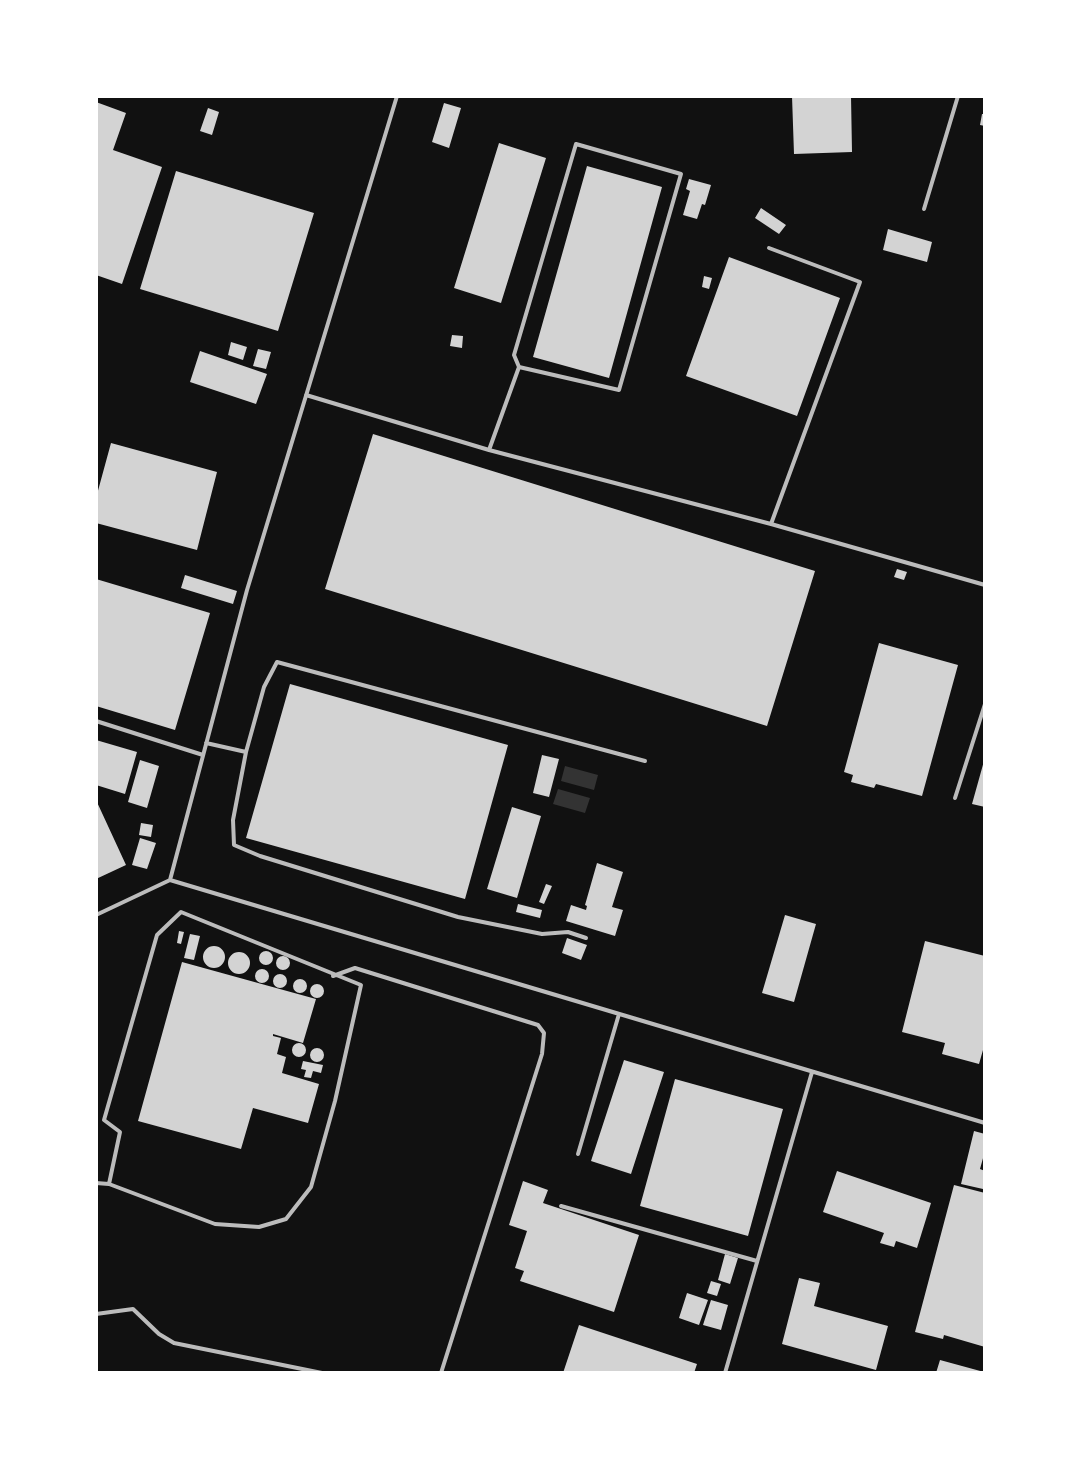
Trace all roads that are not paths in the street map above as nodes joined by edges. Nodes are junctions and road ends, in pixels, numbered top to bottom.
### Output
1 (398, 96) edge
2 (958, 96) edge
3 (924, 209) dead end
4 (769, 248) dead end
5 (519, 367) junction
6 (306, 395) junction
7 (489, 450) junction
8 (771, 524) junction
9 (985, 585) edge
10 (985, 704) edge
11 (96, 721) edge
12 (206, 743) junction
13 (246, 752) junction
14 (203, 754) junction
15 (645, 761) dead end
16 (955, 798) dead end
17 (170, 880) junction
18 (96, 915) edge
19 (586, 938) dead end
20 (333, 976) junction
21 (619, 1014) junction
22 (812, 1072) junction
23 (985, 1123) edge
24 (578, 1154) dead end
25 (96, 1183) edge
26 (109, 1184) junction
27 (561, 1206) dead end
28 (757, 1260) junction
29 (96, 1314) edge
30 (322, 1373) edge
31 (442, 1373) edge
32 (725, 1373) edge

1 - 6 lane
2 - 3 lane
4 - 8 lane
5 - 5 lane
5 - 7 lane
6 - 7 lane
6 - 12 lane
7 - 8 lane
8 - 9 lane
10 - 16 lane
11 - 14 lane
12 - 13 lane
12 - 14 lane
13 - 15 lane
13 - 19 lane
14 - 17 lane
17 - 18 lane
17 - 21 lane
20 - 26 lane
20 - 26 lane
20 - 31 lane
21 - 22 lane
21 - 24 lane
22 - 23 lane
22 - 28 lane
25 - 26 lane
27 - 28 lane
28 - 32 lane
29 - 30 lane

